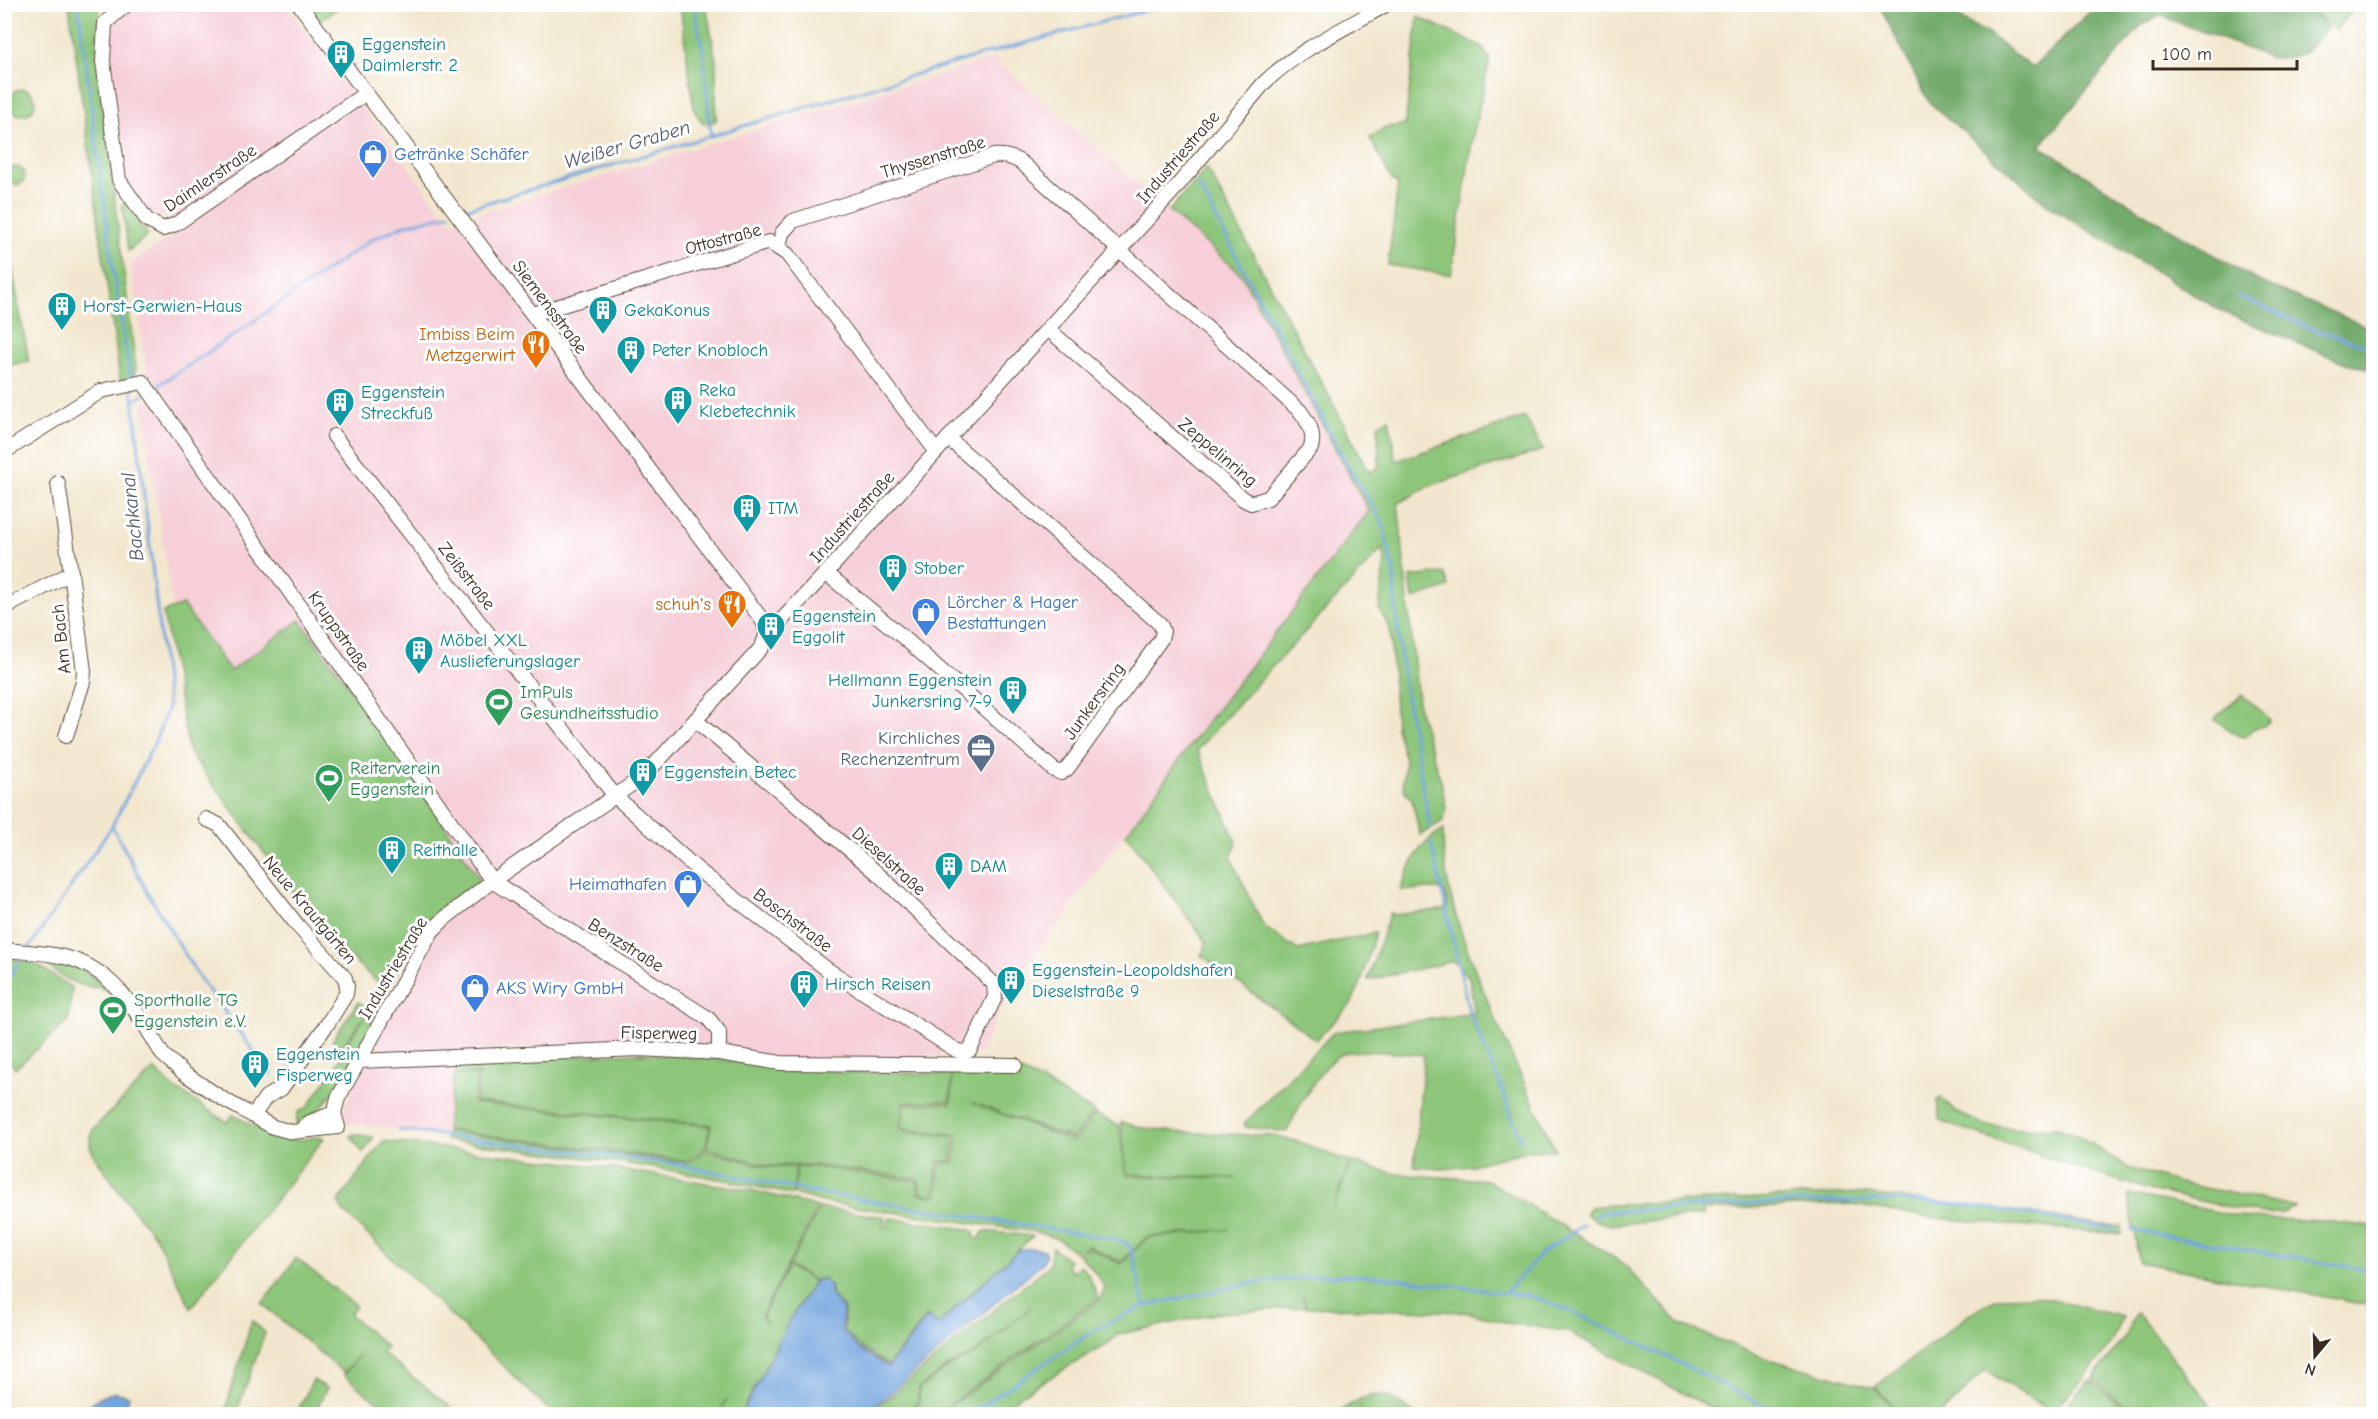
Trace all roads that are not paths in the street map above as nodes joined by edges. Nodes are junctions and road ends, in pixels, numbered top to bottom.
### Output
1 (127, 4) edge
2 (299, 4) edge
3 (1387, 4) edge
4 (366, 93) junction
5 (779, 247) junction
6 (1120, 250) junction
7 (534, 314) junction
8 (1048, 329) junction
9 (334, 436) dead end
10 (948, 438) junction
11 (936, 451) junction
12 (4, 452) edge
13 (58, 483) dead end
14 (71, 573) junction
15 (826, 573) junction
16 (4, 608) edge
17 (767, 633) junction
18 (695, 720) junction
19 (66, 736) dead end
20 (615, 796) junction
21 (206, 819) dead end
22 (492, 882) junction
23 (17, 952) edge
24 (964, 1052) joint
25 (719, 1053) junction
26 (359, 1061) junction
27 (1015, 1065) dead end
28 (334, 1113) junction
29 (253, 1116) junction
30 (300, 1130) junction

1 - 4 street, Daimlerstraße
2 - 4 street, Siemensstraße
3 - 6 street, Industriestraße
4 - 7 street, Siemensstraße
5 - 6 street, Thyssenstraße
5 - 7 street, Ottostraße
5 - 11 street, Ottostraße
6 - 8 street, Industriestraße
6 - 8 street, Zeppelinring
7 - 17 street, Siemensstraße
8 - 10 street, Industriestraße
9 - 20 street, Zeißstraße
10 - 11 street, Industriestraße
10 - 15 street, Junkersring
11 - 15 street, Industriestraße
12 - 22 street, Kruppstraße
13 - 14 street, Am Bach
14 - 16 street, Am Bach
14 - 19 street, Am Bach
15 - 17 street, Industriestraße
17 - 18 street, Industriestraße
18 - 20 street, Industriestraße
18 - 24 street, Dieselstraße
20 - 22 street, Industriestraße
20 - 24 street, Boschstraße
21 - 29 street, Neue Krautgärten
22 - 25 street, Benzstraße
22 - 26 street, Industriestraße
23 - 29 street
25 - 26 street, Fisperweg
25 - 27 street, Fisperweg
26 - 28 street
28 - 30 street
28 - 30 street
29 - 30 street

